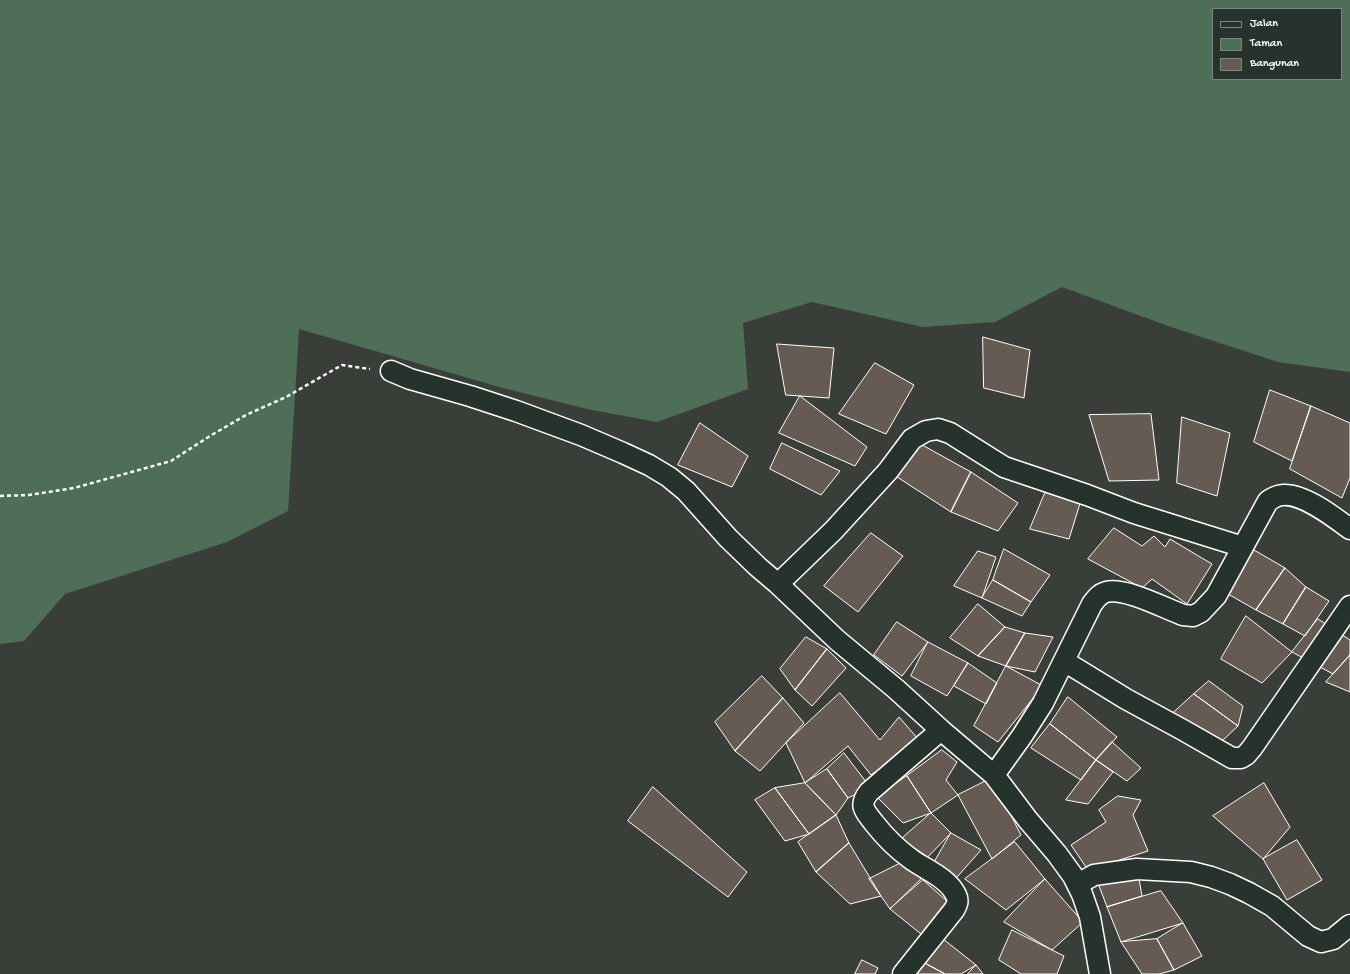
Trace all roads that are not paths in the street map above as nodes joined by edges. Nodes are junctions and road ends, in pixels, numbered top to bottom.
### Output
1 (391, 372) road end
2 (1350, 529) edge
3 (1242, 547) junction
4 (778, 584) junction
5 (1350, 606) edge
6 (1064, 661) junction
7 (941, 730) junction
8 (994, 775) junction
9 (1078, 884) junction
10 (1350, 925) edge
11 (903, 974) edge
12 (1100, 974) edge

1 - 4 street
2 - 3 street
3 - 4 street
3 - 6 street
4 - 7 street
5 - 6 street
6 - 8 street
7 - 8 street
7 - 11 street
8 - 9 street
9 - 10 street
9 - 12 street

